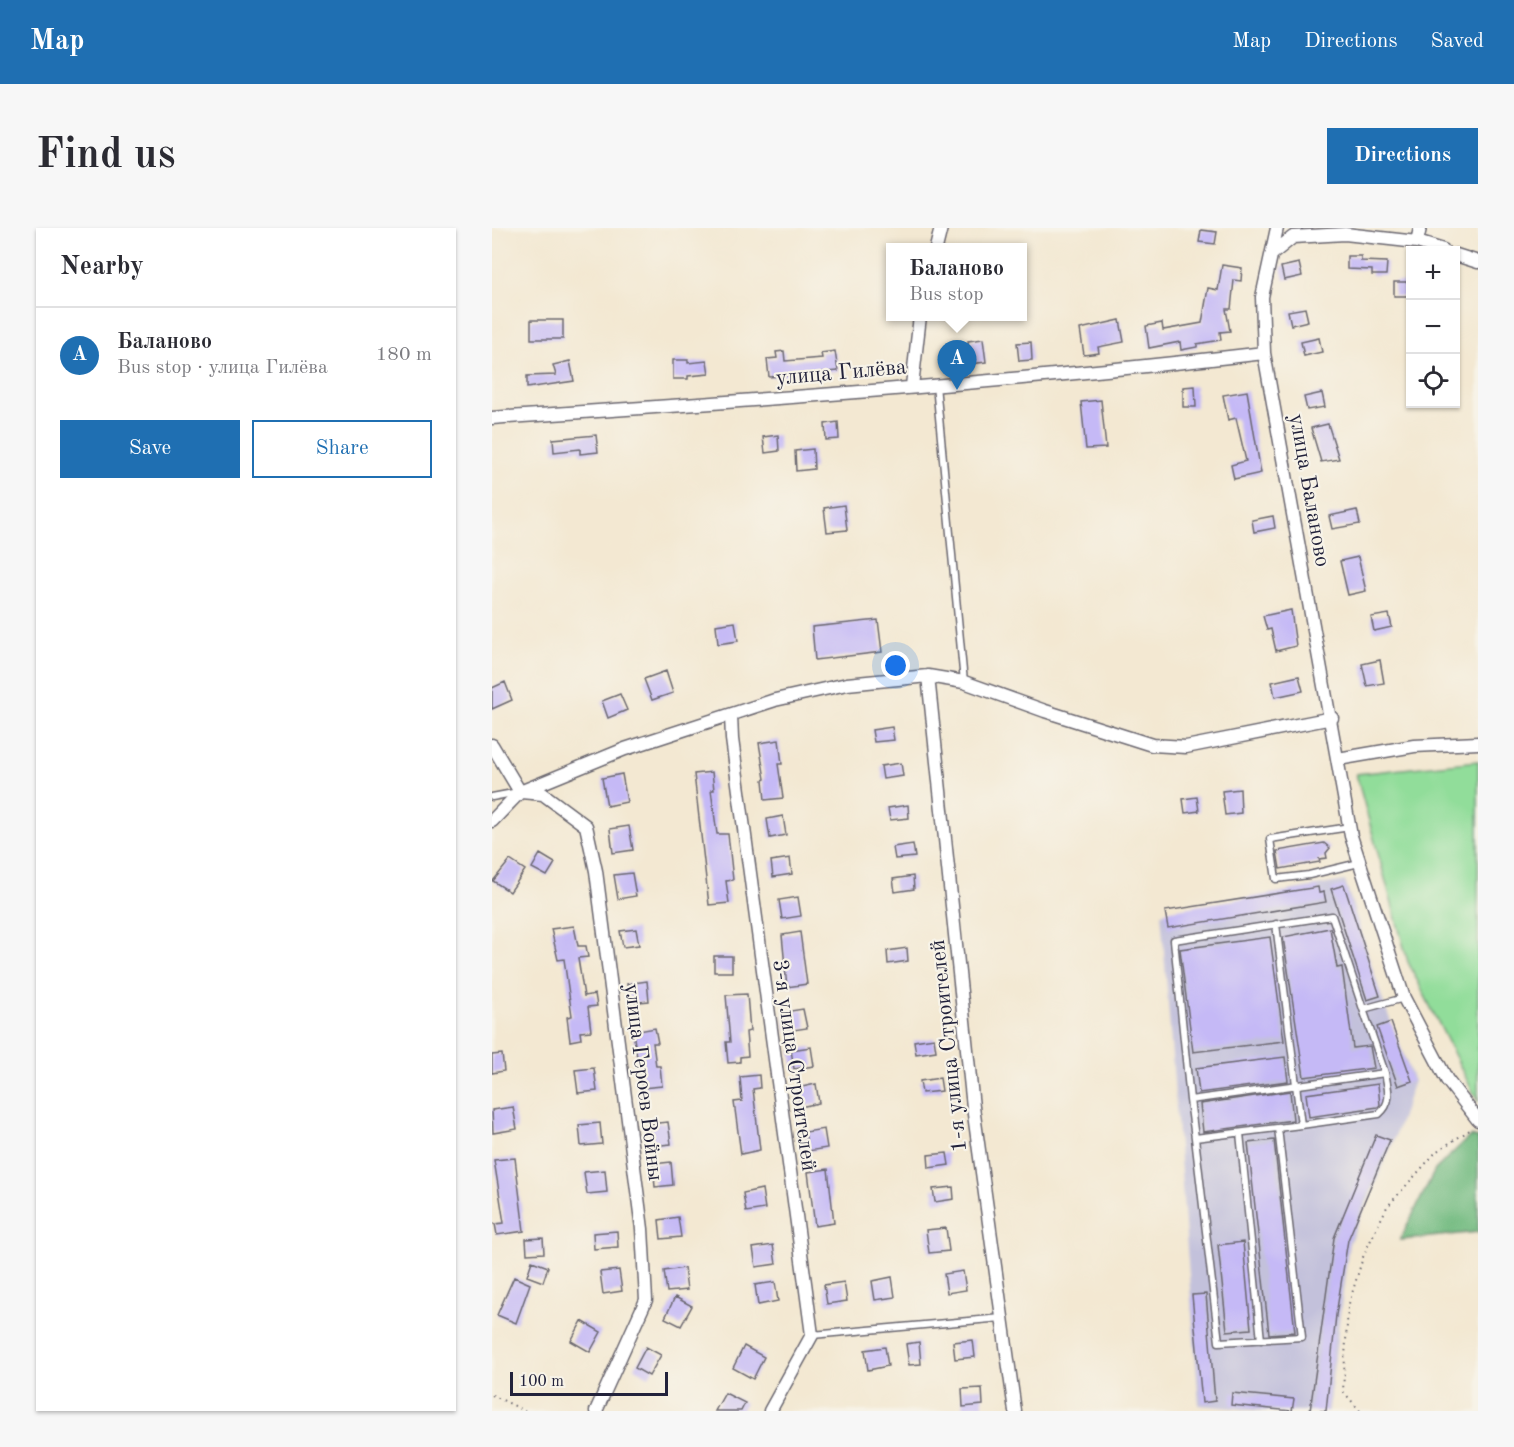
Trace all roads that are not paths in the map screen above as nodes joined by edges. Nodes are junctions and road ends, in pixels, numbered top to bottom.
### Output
1 (941, 228) edge
2 (1277, 228) edge
3 (1420, 228) edge
4 (1417, 242) junction
5 (937, 243) edge
6 (1430, 246) edge
7 (1272, 254) junction
8 (1460, 257) edge
9 (1478, 262) edge
10 (919, 321) edge
11 (1264, 353) junction
12 (936, 385) junction
13 (912, 386) junction
14 (492, 418) edge
15 (928, 676) junction
16 (964, 682) junction
17 (731, 715) junction
18 (1332, 718) junction
19 (1478, 742) edge
20 (492, 745) edge
21 (1338, 759) junction
22 (520, 792) junction
23 (492, 797) edge
24 (492, 821) edge
25 (1350, 827) junction
26 (1359, 863) junction
27 (1276, 924) junction
28 (1404, 998) junction
29 (1363, 1009) junction
30 (1385, 1073) junction
31 (1296, 1086) junction
32 (1190, 1101) junction
33 (1478, 1120) edge
34 (1301, 1125) junction
35 (1278, 1128) junction
36 (1240, 1133) junction
37 (1195, 1138) junction
38 (1002, 1318) junction
39 (812, 1335) junction
40 (1261, 1340) junction
41 (596, 1411) edge
42 (770, 1411) edge
43 (1014, 1411) edge

1 - 5 street
2 - 7 street, улица Баланово
3 - 4 street
4 - 6 street
4 - 7 street
7 - 11 street, улица Баланово
8 - 9 street
10 - 13 street
11 - 12 street, улица Гилёва
11 - 18 street, улица Баланово
12 - 13 street, улица Гилёва
12 - 16 lane
13 - 14 street, улица Гилёва
15 - 16 street
15 - 17 street
15 - 38 street, 1-я улица Строителей
16 - 18 street
17 - 22 street
17 - 39 street, 3-я улица Строителей
18 - 21 street, улица Баланово
19 - 21 street
20 - 22 street
21 - 25 street, улица Баланово
22 - 23 lane
22 - 24 street
22 - 41 street, улица Героев Войны
25 - 26 street, улица Баланово
25 - 26 lane
26 - 28 street, улица Баланово
27 - 29 lane
27 - 31 lane
27 - 32 lane
28 - 29 lane
28 - 33 street, улица Баланово
29 - 30 lane
30 - 31 lane
30 - 34 lane
31 - 32 lane
31 - 34 lane
32 - 37 lane
34 - 35 lane
35 - 36 lane
35 - 40 lane
36 - 37 lane
36 - 40 lane
37 - 40 lane
38 - 39 lane
38 - 43 street, 1-я улица Строителей
39 - 42 street

